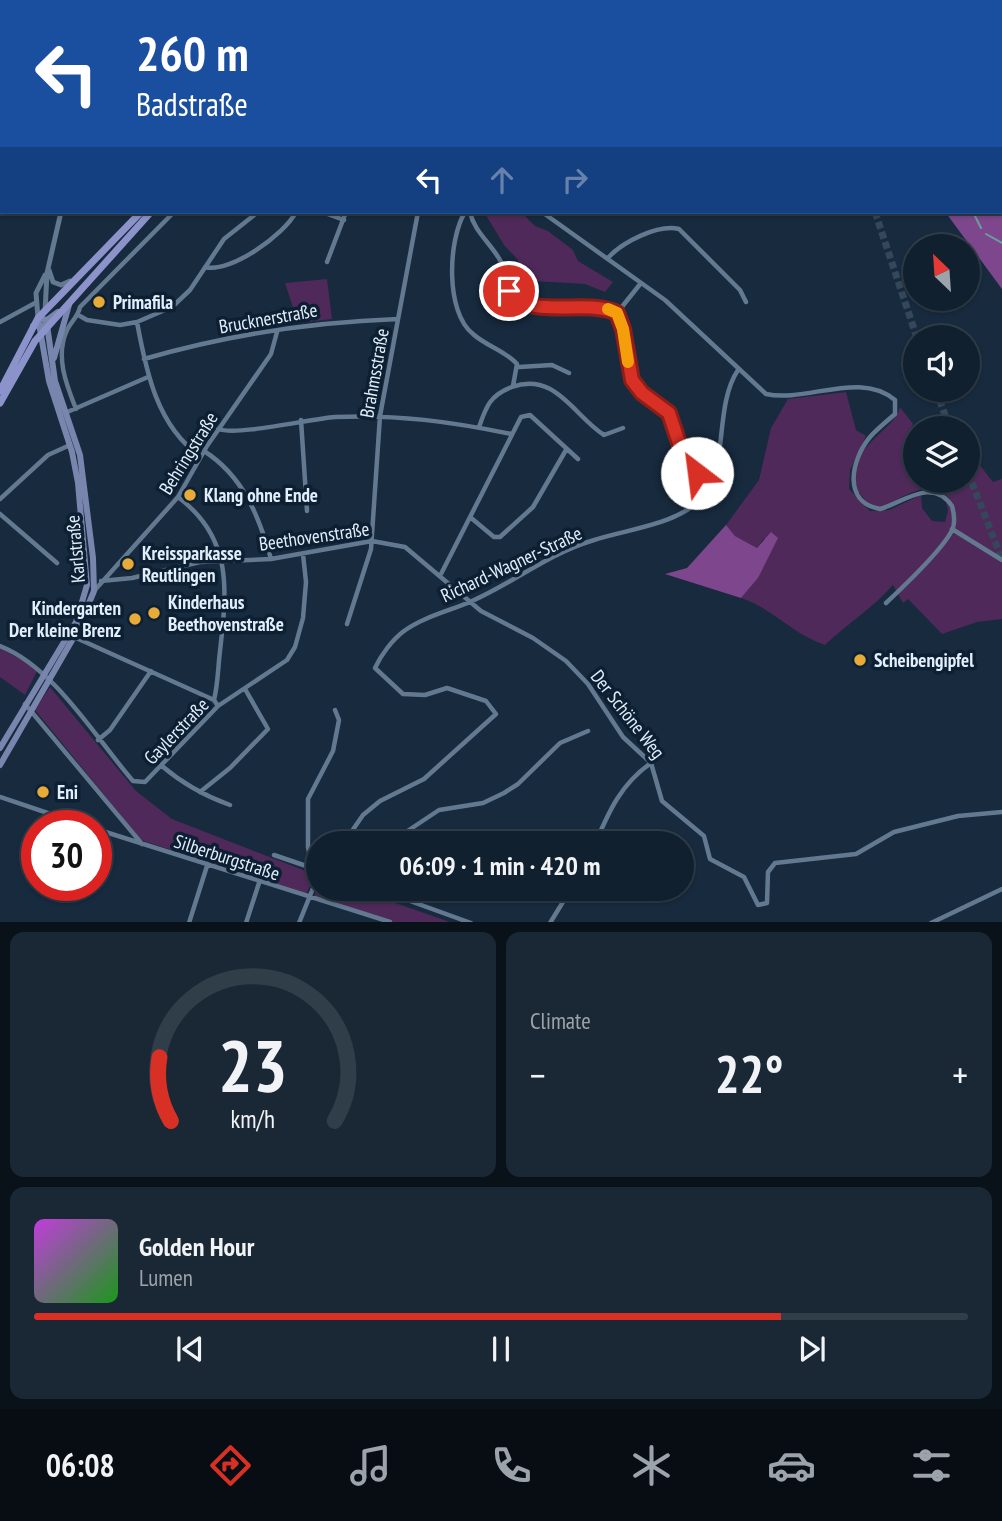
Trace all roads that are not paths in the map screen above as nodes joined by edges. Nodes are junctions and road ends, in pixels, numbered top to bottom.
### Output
1 (61, 214) edge
2 (139, 214) edge
3 (150, 214) edge
4 (172, 214) edge
5 (255, 214) edge
6 (295, 214) edge
7 (328, 214) edge
8 (339, 214) edge
9 (344, 214) edge
10 (418, 214) edge
11 (467, 214) edge
12 (469, 214) edge
13 (545, 214) edge
14 (334, 216) junction
15 (344, 220) junction
16 (608, 258) junction
17 (327, 262) dead end
18 (205, 267) junction
19 (48, 270) junction
20 (79, 275) junction
21 (642, 283) junction
22 (74, 295) junction
23 (746, 302) dead end
24 (35, 303) junction
25 (45, 311) junction
26 (617, 313) junction
27 (80, 316) junction
28 (398, 319) junction
29 (0, 322) edge
30 (137, 322) junction
31 (41, 323) junction
32 (277, 332) junction
33 (41, 334) junction
34 (24, 356) junction
35 (144, 359) junction
36 (49, 363) junction
37 (519, 367) junction
38 (738, 370) junction
39 (569, 373) dead end
40 (148, 377) junction
41 (513, 386) junction
42 (0, 391) edge
43 (0, 403) edge
44 (76, 409) junction
45 (64, 414) junction
46 (380, 415) junction
47 (300, 420) junction
48 (479, 427) junction
49 (623, 428) dead end
50 (218, 429) junction
51 (511, 434) junction
52 (74, 445) junction
53 (566, 450) junction
54 (204, 451) junction
55 (200, 456) junction
56 (578, 459) dead end
57 (710, 489) junction
58 (178, 497) junction
59 (0, 499) edge
60 (307, 511) dead end
61 (0, 514) edge
62 (470, 517) junction
63 (952, 530) junction
64 (372, 541) junction
65 (303, 554) junction
66 (271, 559) junction
67 (1002, 560) edge
68 (224, 561) junction
69 (57, 563) dead end
70 (441, 575) junction
71 (97, 579) junction
72 (470, 602) junction
73 (886, 603) dead end
74 (347, 624) dead end
75 (71, 636) junction
76 (0, 646) edge
77 (150, 671) junction
78 (47, 675) junction
79 (245, 690) junction
80 (214, 700) junction
81 (28, 706) junction
82 (218, 706) junction
83 (335, 710) dead end
84 (588, 731) dead end
85 (98, 740) junction
86 (0, 748) edge
87 (651, 763) junction
88 (0, 765) edge
89 (162, 766) junction
90 (200, 792) junction
91 (0, 797) edge
92 (230, 805) dead end
93 (39, 810) edge
94 (1002, 812) edge
95 (308, 831) edge
96 (352, 831) edge
97 (408, 831) edge
98 (600, 831) edge
99 (112, 834) edge
100 (143, 845) junction
101 (274, 855) dead end
102 (306, 865) edge
103 (207, 866) junction
104 (259, 883) junction
105 (1002, 889) edge
106 (306, 897) edge
107 (306, 900) edge
108 (320, 901) edge
109 (411, 901) edge
110 (563, 901) edge
111 (189, 922) edge
112 (246, 922) edge
113 (299, 922) edge
114 (390, 922) edge
115 (471, 922) edge
116 (550, 922) edge
117 (931, 922) edge

1 - 19 street
2 - 20 main road
3 - 22 main road
4 - 27 street
5 - 18 street
6 - 18 street
7 - 14 street
8 - 14 street
9 - 15 street
10 - 28 street, Brahmsstraße
11 - 37 street
12 - 26 street
13 - 16 street
14 - 15 street
15 - 17 street
16 - 21 street
16 - 23 street
18 - 30 street
19 - 20 street
19 - 24 street
19 - 25 street
20 - 25 main road
21 - 26 street
21 - 38 street
22 - 31 main road
22 - 36 main road
24 - 29 street
24 - 31 street
25 - 31 main road
26 - 57 street
27 - 30 street
27 - 44 street
28 - 32 street, Brucknerstraße
28 - 46 street, Brahmsstraße
30 - 35 street
31 - 33 main road
31 - 36 main road, Karlstraße
31 - 42 main road
32 - 35 street, Brucknerstraße
32 - 50 street, Behringstraße
33 - 34 main road
33 - 36 main road, Karlstraße
34 - 36 main road
34 - 43 main road
35 - 40 street
36 - 45 main road, Karlstraße
37 - 39 street
37 - 41 street
38 - 57 street
38 - 63 street
40 - 44 street
40 - 55 street
41 - 48 street
41 - 49 street
44 - 45 street
45 - 52 main road, Karlstraße
46 - 47 street
46 - 48 street
46 - 64 street, Brahmsstraße
47 - 50 street
47 - 60 street
48 - 51 street
50 - 54 street, Behringstraße
51 - 53 street
51 - 62 street
52 - 59 street
52 - 71 main road, Karlstraße
53 - 56 street
53 - 62 street
54 - 55 street, Behringstraße
54 - 66 street
55 - 58 street, Behringstraße
57 - 72 street, Richard-Wagner-Straße
58 - 68 street
58 - 71 street, Behringstraße
61 - 69 street
62 - 70 street
63 - 67 street
63 - 73 street
64 - 65 street, Beethovenstraße
64 - 70 street, Beethovenstraße
64 - 74 street, Brahmsstraße
65 - 66 street, Beethovenstraße
65 - 79 street, Gaylerstraße
66 - 68 street, Beethovenstraße
68 - 71 street, Beethovenstraße
68 - 80 street
70 - 72 street, Beethovenstraße
71 - 75 main road, Karlstraße
71 - 75 main road, Karlstraße
72 - 87 street, Der Schöne Weg
72 - 96 street, Richard-Wagner-Straße
75 - 77 street
75 - 78 main road, Karlstraße
76 - 78 street
77 - 80 street
77 - 85 street
78 - 81 main road, Karlstraße
78 - 85 street
79 - 82 street, Gaylerstraße
79 - 90 street
80 - 82 street
81 - 86 main road, Karlstraße
81 - 88 main road, Karlstraße
81 - 100 street
82 - 89 street, Gaylerstraße
83 - 95 street
84 - 97 street
85 - 89 street, Gaylerstraße
87 - 94 street, Der Schöne Weg
87 - 98 street
89 - 90 street
90 - 92 street
91 - 93 street
99 - 100 street, Silberburgstraße
100 - 103 street, Silberburgstraße
101 - 102 street
103 - 104 street, Silberburgstraße
103 - 111 street
104 - 106 street, Silberburgstraße
104 - 112 street
105 - 117 street
107 - 113 street
108 - 114 street, Silberburgstraße
109 - 115 street
110 - 116 street

